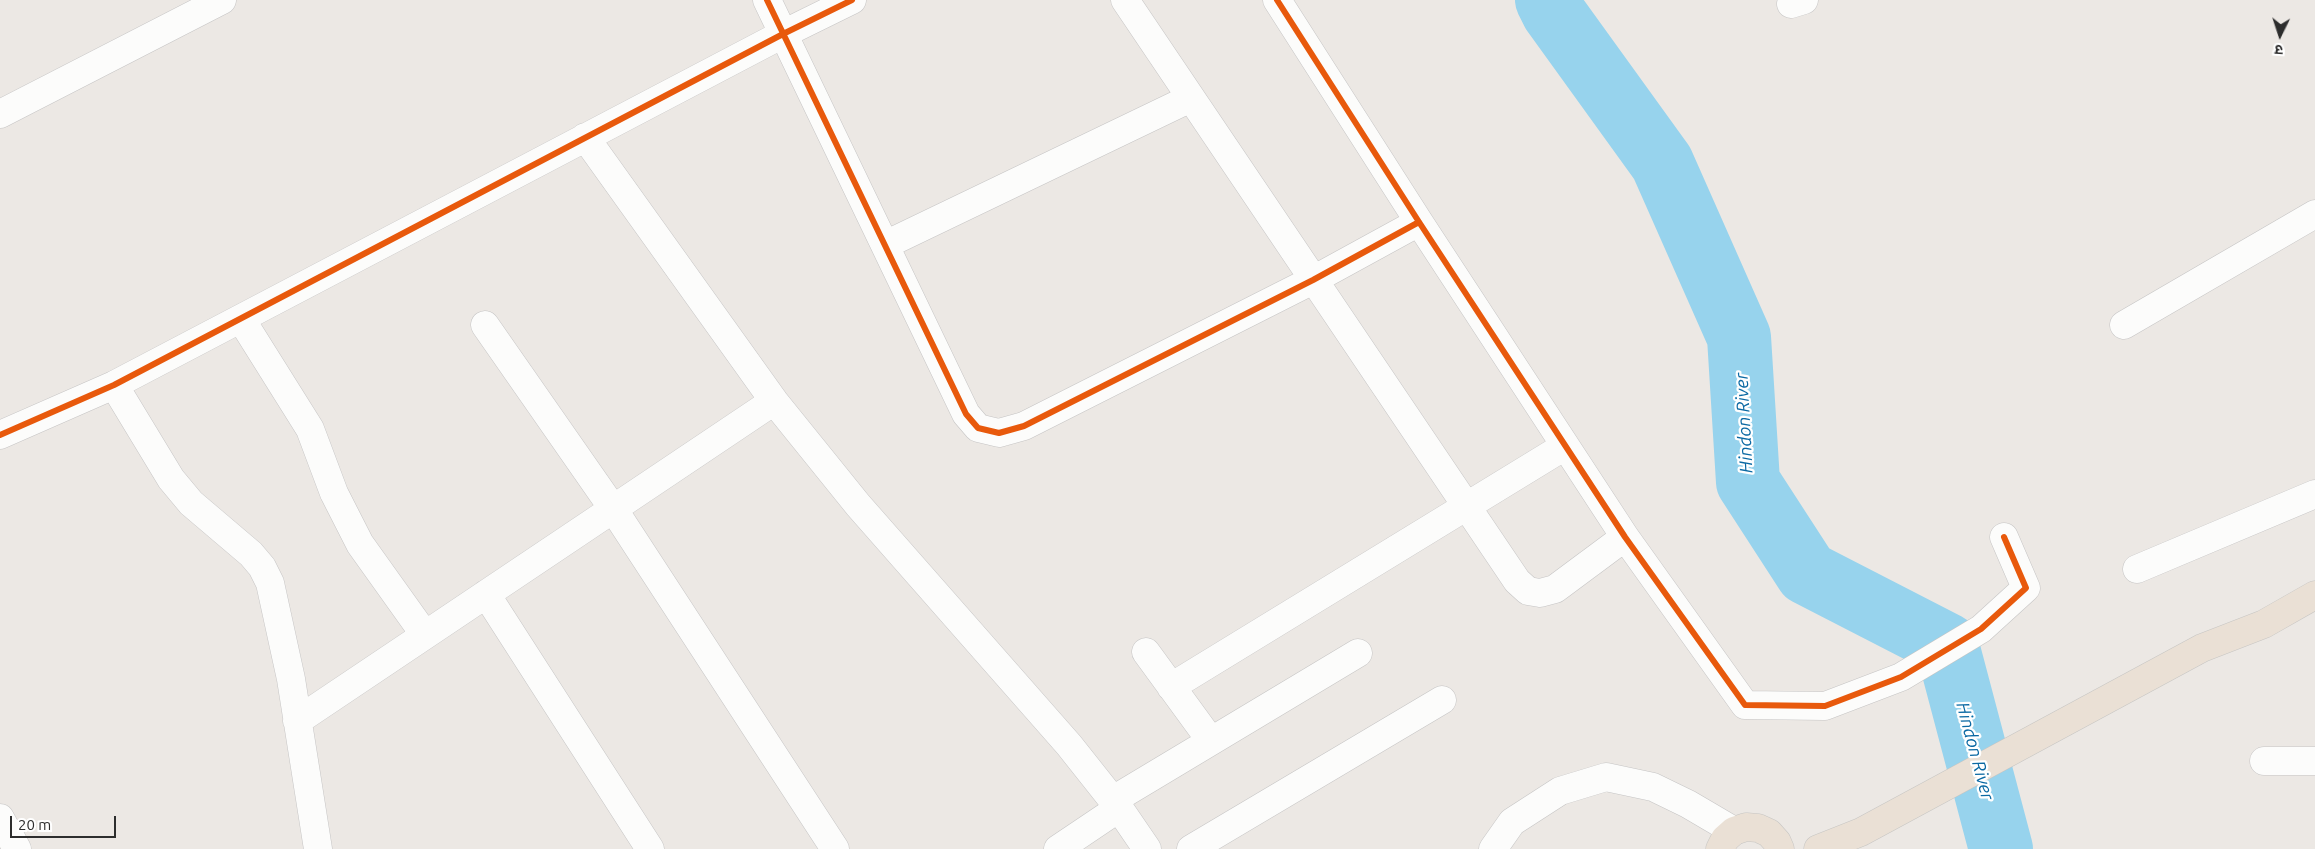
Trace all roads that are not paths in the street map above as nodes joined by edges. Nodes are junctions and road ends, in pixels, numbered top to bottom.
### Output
1 (222, 0) edge
2 (767, 0) edge
3 (852, 0) edge
4 (1125, 0) edge
5 (1277, 0) edge
6 (783, 34) junction
7 (1191, 98) junction
8 (0, 114) edge
9 (586, 137) junction
10 (2315, 214) edge
11 (1419, 222) junction
12 (884, 244) junction
13 (1313, 280) junction
14 (241, 319) junction
15 (485, 325) dead end
16 (2124, 325) dead end
17 (114, 385) junction
18 (774, 401) junction
19 (0, 435) edge
20 (1565, 446) junction
21 (2315, 494) edge
22 (1466, 507) junction
23 (614, 510) junction
24 (1625, 537) junction
25 (2004, 537) dead end
26 (2138, 569) dead end
27 (486, 594) junction
28 (2315, 595) edge
29 (425, 634) junction
30 (1146, 652) dead end
31 (1358, 654) dead end
32 (1171, 687) junction
33 (1442, 700) dead end
34 (298, 721) junction
35 (1211, 741) junction
36 (2264, 761) dead end
37 (2315, 761) edge
38 (1116, 804) junction
39 (0, 818) edge
40 (1727, 840) edge
41 (1785, 847) edge
42 (17, 849) edge
43 (318, 849) edge
44 (650, 849) edge
45 (835, 849) edge
46 (1058, 849) edge
47 (1147, 849) edge
48 (1191, 849) edge
49 (1493, 849) edge
50 (1818, 849) edge

1 - 8 street
2 - 6 street
3 - 6 street
4 - 7 street
5 - 11 street
6 - 9 street
6 - 12 street
7 - 12 street
7 - 13 street
9 - 14 street
9 - 18 street
10 - 16 street
11 - 13 street
11 - 20 street
12 - 13 street
13 - 22 street
14 - 17 street
14 - 29 street
15 - 23 street
17 - 19 street
17 - 34 street
18 - 23 street
18 - 38 street
20 - 22 street
20 - 24 street
21 - 26 street
22 - 24 street
22 - 32 street
23 - 27 street
23 - 45 street
24 - 25 street
27 - 29 street
27 - 44 street
28 - 50 highway
29 - 34 street
30 - 32 street
31 - 35 street
32 - 35 street
33 - 48 street
34 - 43 street
35 - 38 street
36 - 37 street
38 - 46 street
38 - 47 street
39 - 42 street
40 - 41 highway
40 - 49 street

